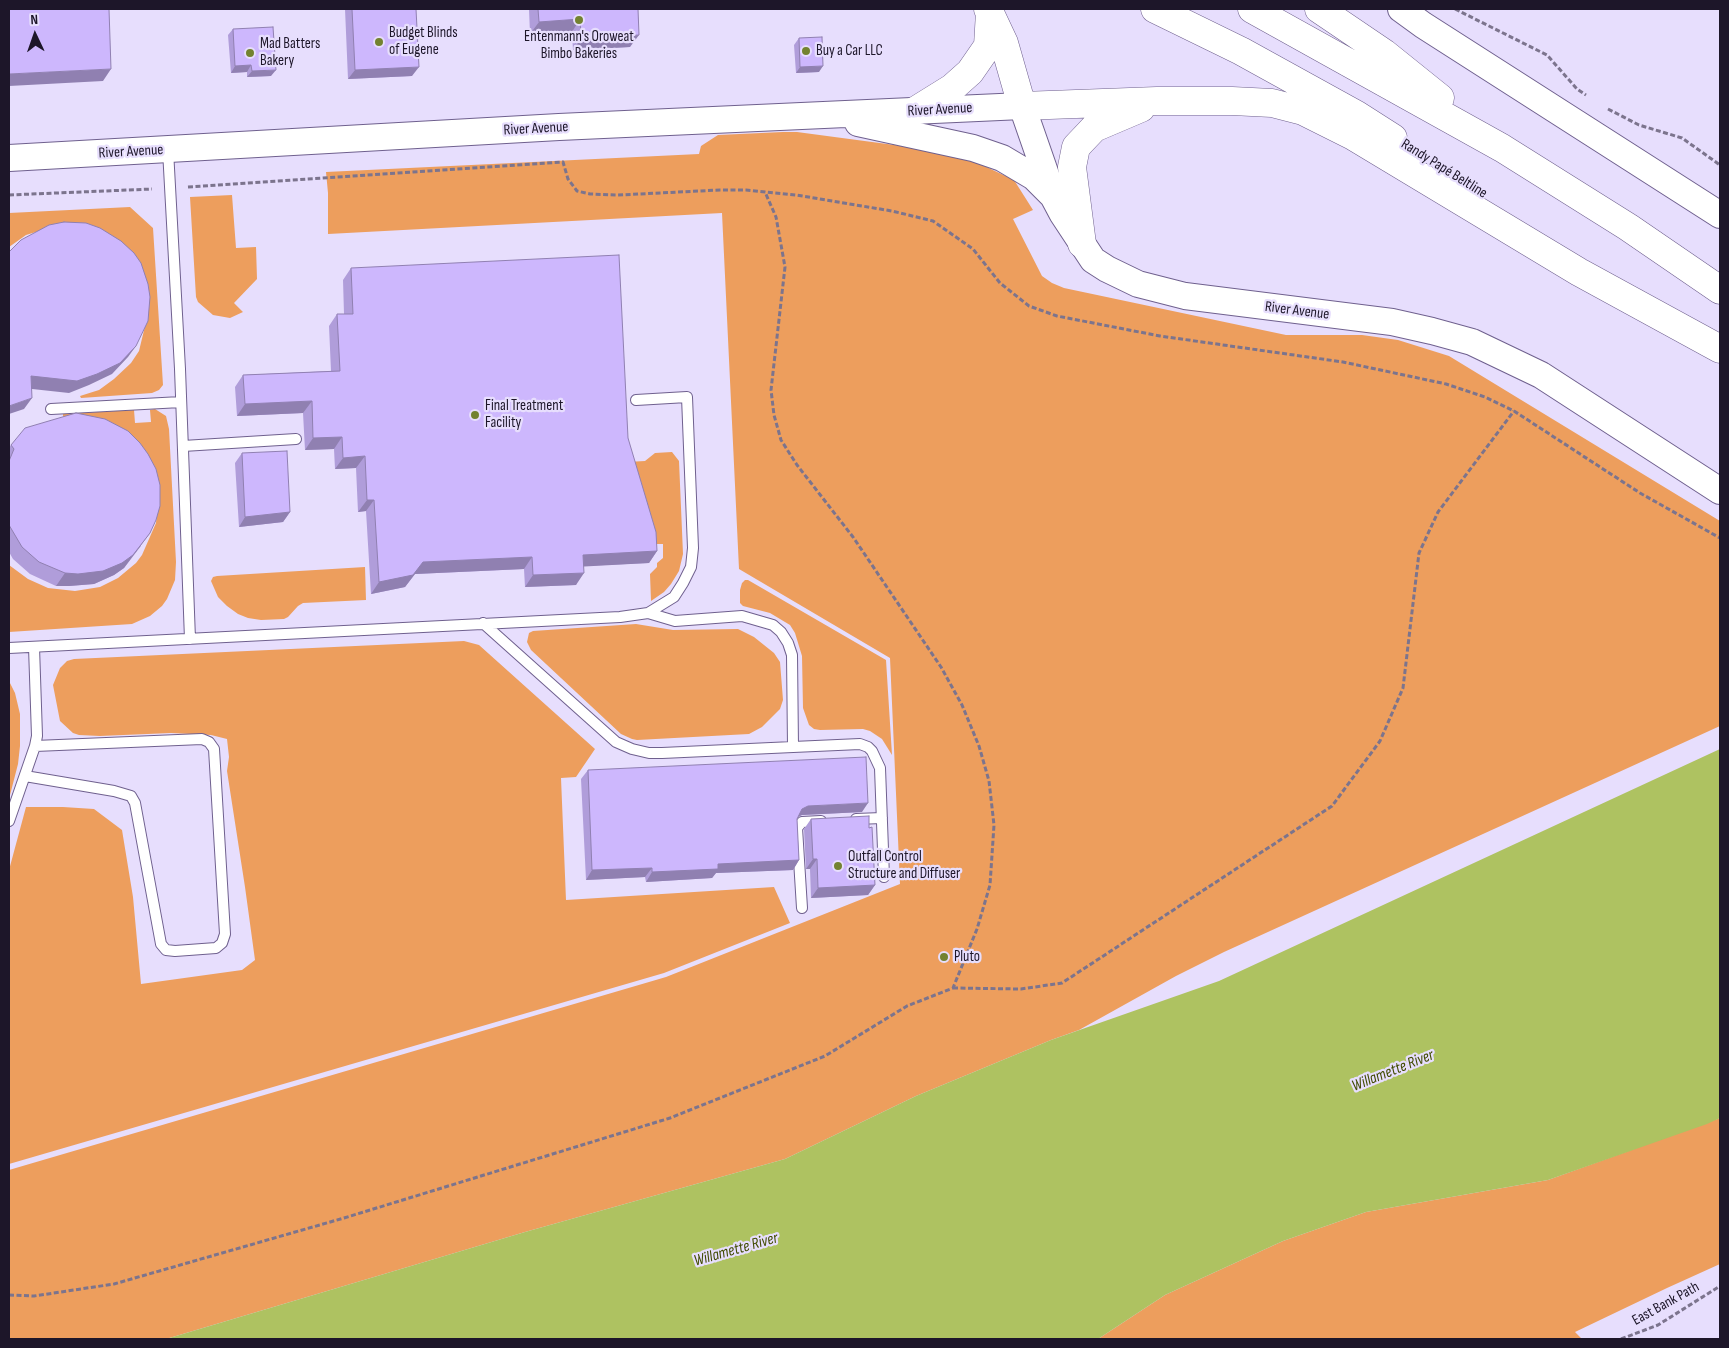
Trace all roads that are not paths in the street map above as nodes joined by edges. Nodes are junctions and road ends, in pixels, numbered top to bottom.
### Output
1 (1155, 9) edge
2 (1252, 9) edge
3 (1319, 9) edge
4 (1402, 9) edge
5 (989, 10) edge
6 (1157, 101) junction
7 (1022, 106) junction
8 (915, 111) junction
9 (823, 116) junction
10 (1502, 148) junction
11 (168, 150) junction
12 (9, 158) edge
13 (1054, 198) junction
14 (1720, 215) edge
15 (1082, 244) junction
16 (1720, 290) edge
17 (1720, 348) edge
18 (636, 400) dead end
19 (181, 402) junction
20 (51, 409) dead end
21 (296, 439) dead end
22 (183, 446) junction
23 (1720, 491) edge
24 (648, 613) junction
25 (483, 623) junction
26 (190, 639) junction
27 (34, 647) junction
28 (9, 648) edge
29 (35, 746) junction
30 (793, 746) junction
31 (25, 776) junction
32 (882, 818) junction
33 (9, 820) edge
34 (884, 877) dead end
35 (802, 908) dead end

1 - 17 highway, Randy Papé Beltline
2 - 10 highway
3 - 10 highway
4 - 14 street
5 - 7 highway
5 - 8 highway
6 - 7 highway
6 - 15 highway
6 - 17 highway
7 - 8 street, River Avenue
7 - 13 street, River Avenue
8 - 9 street, River Avenue
9 - 11 street, River Avenue
9 - 13 street
10 - 16 highway
11 - 12 street, River Avenue
11 - 19 lane
13 - 15 street, River Avenue
15 - 23 street, River Avenue
18 - 24 lane
19 - 20 lane
19 - 22 lane
21 - 22 lane
22 - 26 lane
24 - 25 lane
24 - 30 lane
25 - 26 lane
25 - 30 lane
26 - 27 lane
27 - 28 lane
27 - 29 lane
29 - 31 lane
29 - 31 lane
30 - 32 lane
31 - 33 lane
32 - 34 lane
32 - 35 lane

